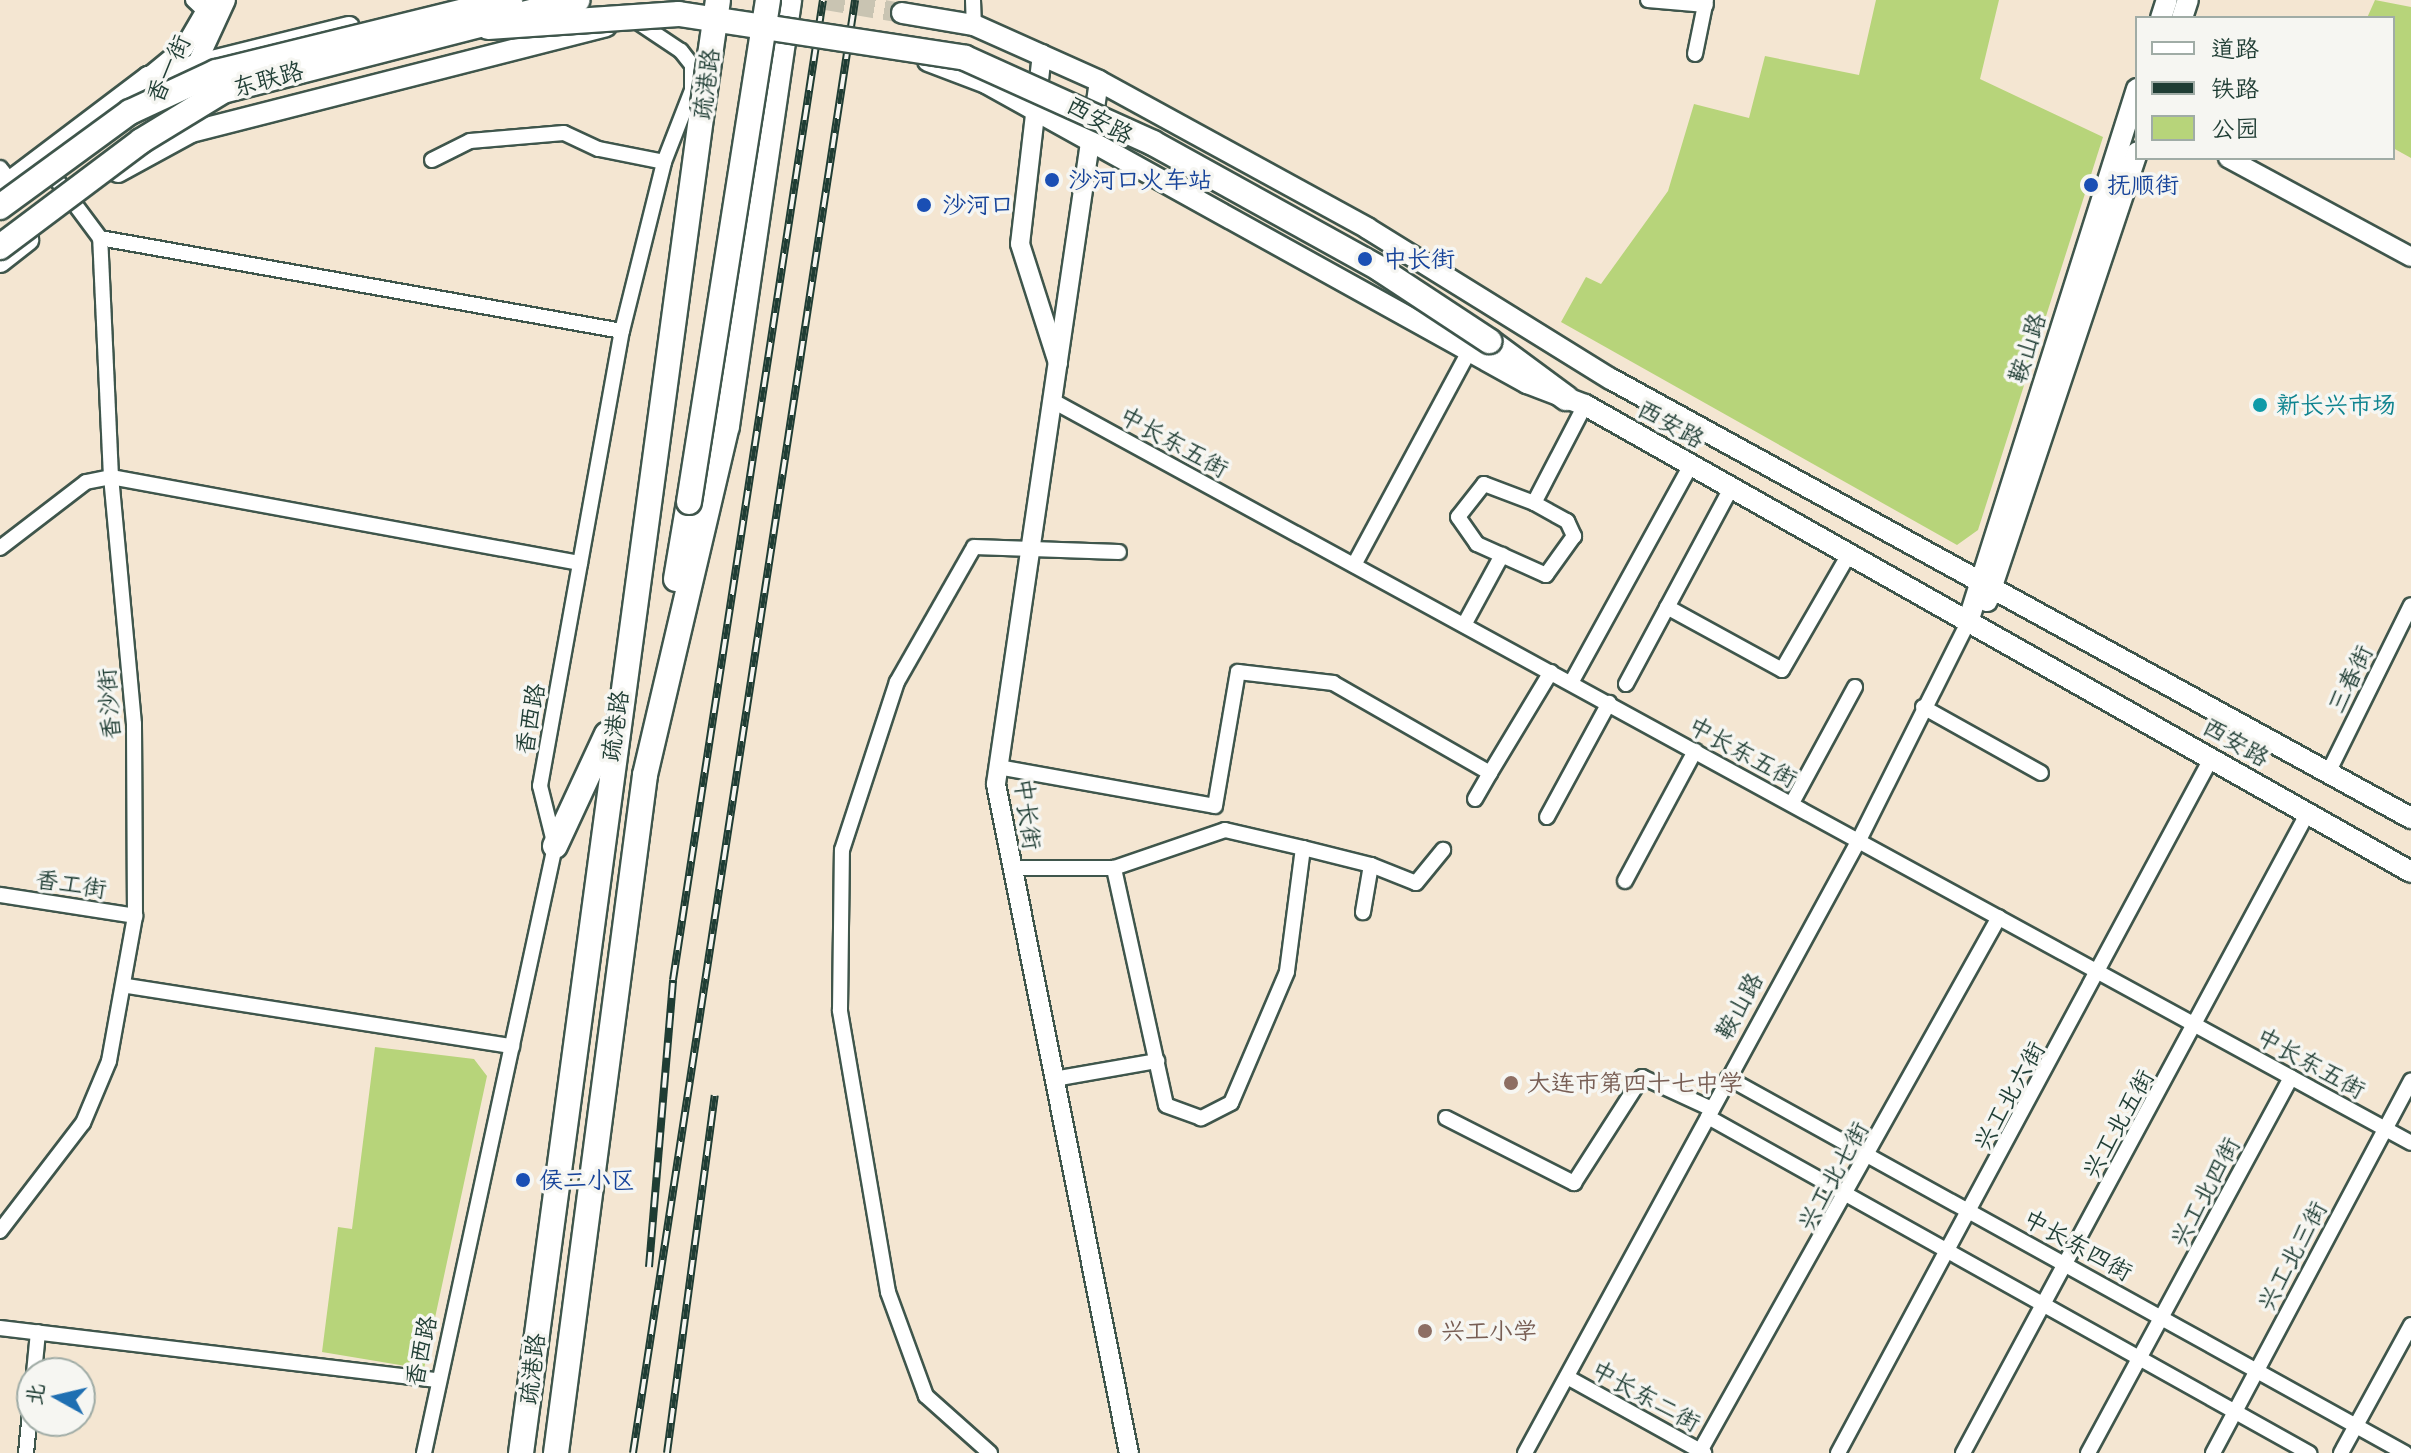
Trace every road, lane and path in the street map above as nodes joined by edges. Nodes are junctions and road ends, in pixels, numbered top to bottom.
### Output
1 (226, 0) edge
2 (470, 0) edge
3 (510, 0) edge
4 (577, 0) edge
5 (718, 0) edge
6 (768, 0) edge
7 (789, 0) edge
8 (973, 0) edge
9 (1648, 0) edge
10 (1706, 2) edge
11 (204, 4) edge
12 (902, 13) tunnel mouth
13 (636, 21) junction
14 (974, 25) junction
15 (488, 27) junction
16 (700, 27) dead end
17 (892, 54) dead end
18 (1042, 54) junction
19 (1695, 54) dead end
20 (197, 63) junction
21 (148, 77) junction
22 (1099, 81) junction
23 (1009, 96) junction
24 (2135, 96) edge
25 (1035, 113) junction
26 (1032, 144) junction
27 (1090, 144) junction
28 (147, 152) junction
29 (41, 158) junction
30 (2135, 158) edge
31 (432, 160) dead end
32 (2232, 160) edge
33 (664, 162) junction
34 (3, 179) edge
35 (74, 204) junction
36 (0, 207) edge
37 (100, 238) junction
38 (0, 247) edge
39 (2411, 257) edge
40 (0, 262) edge
41 (622, 331) junction
42 (1479, 346) junction
43 (1058, 363) junction
44 (1053, 401) junction
45 (1576, 402) junction
46 (1691, 465) junction
47 (111, 477) junction
48 (1731, 488) junction
49 (1534, 503) junction
50 (1030, 546) junction
51 (0, 548) edge
52 (1119, 552) dead end
53 (1849, 554) junction
54 (1502, 555) junction
55 (580, 563) junction
56 (1354, 565) junction
57 (1984, 588) junction
58 (2411, 605) edge
59 (1667, 607) junction
60 (1968, 622) junction
61 (1464, 625) junction
62 (1551, 672) junction
63 (1571, 683) junction
64 (1626, 684) dead end
65 (1855, 687) dead end
66 (1609, 703) junction
67 (1923, 707) junction
68 (617, 714) junction
69 (1695, 751) junction
70 (2212, 757) junction
71 (998, 767) junction
72 (1490, 773) junction
73 (2041, 773) dead end
74 (2328, 773) junction
75 (645, 775) junction
76 (1475, 799) dead end
77 (1792, 803) junction
78 (2307, 814) junction
79 (1547, 817) dead end
80 (2411, 818) edge
81 (1859, 840) junction
82 (555, 846) junction
83 (1303, 848) junction
84 (1443, 850) dead end
85 (1371, 865) junction
86 (1011, 868) junction
87 (1114, 868) junction
88 (2411, 872) edge
89 (1625, 881) dead end
90 (0, 895) edge
91 (1363, 912) dead end
92 (135, 916) junction
93 (1999, 917) junction
94 (2101, 973) junction
95 (127, 986) junction
96 (2197, 1025) junction
97 (512, 1046) junction
98 (1157, 1061) junction
99 (2291, 1077) junction
100 (1728, 1078) junction
101 (1054, 1079) junction
102 (2411, 1080) edge
103 (1710, 1113) junction
104 (1446, 1118) dead end
105 (2385, 1128) junction
106 (2411, 1143) edge
107 (1869, 1155) junction
108 (1848, 1195) junction
109 (1971, 1211) junction
110 (0, 1231) edge
111 (1949, 1252) junction
112 (2067, 1263) junction
113 (2044, 1305) junction
114 (2163, 1317) junction
115 (2411, 1325) edge
116 (0, 1328) edge
117 (38, 1332) junction
118 (36, 1357) edge
119 (2140, 1359) junction
120 (2256, 1371) junction
121 (1567, 1377) junction
122 (437, 1380) junction
123 (2235, 1412) junction
124 (2356, 1426) junction
125 (1701, 1452) edge
126 (424, 1453) edge
127 (521, 1453) edge
128 (556, 1453) edge
129 (990, 1453) edge
130 (1129, 1453) edge
131 (1525, 1453) edge
132 (1838, 1453) edge
133 (1963, 1453) edge
134 (2088, 1453) edge
135 (2213, 1453) edge
136 (2309, 1453) edge
137 (2341, 1453) edge
138 (2405, 1453) edge

1 - 20 street, 香一街
2 - 20 main road
3 - 36 highway, 东联路, bridge
4 - 15 highway, 东联路, bridge
5 - 68 highway, 疏港路, bridge
6 - 75 highway, bridge
7 - 75 highway
8 - 14 street
9 - 10 street
10 - 19 street
11 - 21 street, 香一街
12 - 14 main road, 西安路
13 - 16 main road
13 - 28 main road
13 - 33 street, 香西路
14 - 18 main road, 西安路
15 - 38 highway, 东联路, bridge
15 - 42 highway, bridge
17 - 23 main road, 西安路
18 - 22 main road, 西安路
18 - 25 street
20 - 21 main road
20 - 28 street, 香一街
21 - 29 main road
22 - 27 street, 中长街
22 - 57 main road, 西安路
23 - 25 main road, 西安路
23 - 26 street
24 - 57 main road, 鞍山路
25 - 26 street
25 - 27 main road, 西安路
26 - 43 street
27 - 42 main road, 西安路
27 - 43 street, 中长街
28 - 35 main road
29 - 34 main road
29 - 35 street
30 - 57 main road, 鞍山路
31 - 33 street
32 - 39 street
33 - 41 street, 香西路
35 - 37 street
35 - 40 main road
37 - 41 street
37 - 47 street, 香沙街
41 - 55 street, 香西路
42 - 45 highway
42 - 56 street
43 - 44 street, 中长街
44 - 50 street, 中长街
44 - 56 street, 中长东五街
45 - 46 main road, 西安路
45 - 49 street
46 - 48 main road, 西安路
46 - 63 street
47 - 51 street
47 - 55 street
47 - 92 street, 香沙街
48 - 53 main road, 西安路
48 - 59 street
49 - 54 street
49 - 54 street
50 - 52 street
50 - 71 street, 中长街
50 - 129 street
53 - 59 street
53 - 60 main road, 西安路
54 - 61 street
55 - 82 street, 香西路
56 - 61 street, 中长东五街
57 - 60 main road, 鞍山路
57 - 74 main road, 西安路
58 - 74 street, 三春街
59 - 64 street
60 - 67 street, 鞍山路
60 - 70 main road, 西安路
61 - 62 street, 中长东五街
62 - 63 street, 中长东五街
62 - 72 street
63 - 66 street, 中长东五街
65 - 77 street
66 - 69 street, 中长东五街
66 - 79 street
67 - 73 street
67 - 81 street, 鞍山路
68 - 82 highway
68 - 127 highway, 疏港路
69 - 77 street, 中长东五街
69 - 89 street
70 - 78 main road, 西安路
70 - 94 street, 兴工北六街
71 - 72 street
71 - 86 street, 中长街
72 - 76 street
74 - 80 main road, 西安路
75 - 128 highway
77 - 81 street, 中长东五街
78 - 88 main road, 西安路
78 - 96 street, 兴工北五街
81 - 93 street, 中长东五街
81 - 100 street, 鞍山路
82 - 97 street, 香西路
83 - 85 street
83 - 87 street
83 - 98 street
84 - 85 street
85 - 91 street
86 - 87 street
86 - 101 street, 中长街
87 - 98 street
90 - 92 street, 香工街
92 - 95 street, 香沙街
93 - 94 street, 中长东五街
93 - 107 street, 兴工北七街
94 - 96 street, 中长东五街
94 - 109 street, 兴工北六街
95 - 97 street
95 - 110 street, 香沙街
96 - 99 street, 中长东五街
96 - 112 street, 兴工北五街
97 - 122 street, 香西路
98 - 101 street
99 - 105 street, 中长东五街
99 - 114 street, 兴工北四街
100 - 103 street, 鞍山路
100 - 107 street, 中长东四街
101 - 130 street, 中长街
102 - 105 street, 兴工北三街
103 - 104 street
103 - 108 street
103 - 121 street, 鞍山路
105 - 106 street, 中长东五街
105 - 120 street, 兴工北三街
107 - 108 street, 兴工北七街
107 - 109 street, 中长东四街
108 - 111 street
108 - 125 street, 兴工北七街
109 - 111 street, 兴工北六街
109 - 112 street, 中长东四街
111 - 113 street
111 - 132 street, 兴工北六街
112 - 113 street, 兴工北五街
112 - 114 street, 中长东四街
113 - 119 street
113 - 133 street, 兴工北五街
114 - 119 street, 兴工北四街
114 - 120 street, 中长东四街
115 - 124 street
116 - 117 street
117 - 118 street
117 - 122 street
119 - 123 street
119 - 134 street, 兴工北四街
120 - 123 street, 兴工北三街
120 - 124 street, 中长东四街
121 - 125 street, 中长东二街
121 - 131 street, 鞍山路
122 - 126 street, 香西路
123 - 135 street, 兴工北三街
123 - 136 street
124 - 137 street
124 - 138 street, 中长东四街

